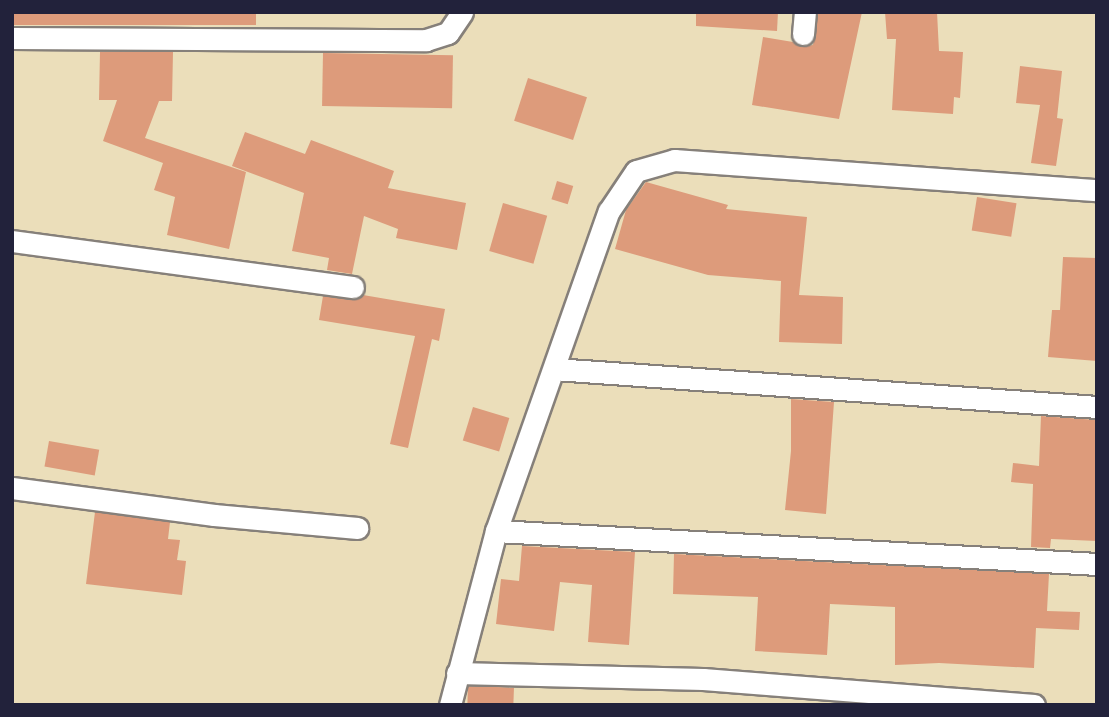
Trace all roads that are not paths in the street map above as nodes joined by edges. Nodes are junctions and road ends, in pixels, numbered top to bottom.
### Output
1 (462, 12) edge
2 (805, 12) edge
3 (803, 34) dead end
4 (12, 38) edge
5 (1097, 190) edge
6 (12, 241) edge
7 (353, 287) dead end
8 (554, 369) junction
9 (1097, 407) edge
10 (12, 488) edge
11 (357, 528) dead end
12 (496, 531) junction
13 (1097, 564) edge
14 (457, 673) junction
15 (450, 705) edge
16 (1034, 705) edge

1 - 4 street
2 - 3 street
5 - 8 street
6 - 7 street
8 - 9 street
8 - 12 street
10 - 11 street
12 - 13 street
12 - 14 street
14 - 15 street
14 - 16 street

